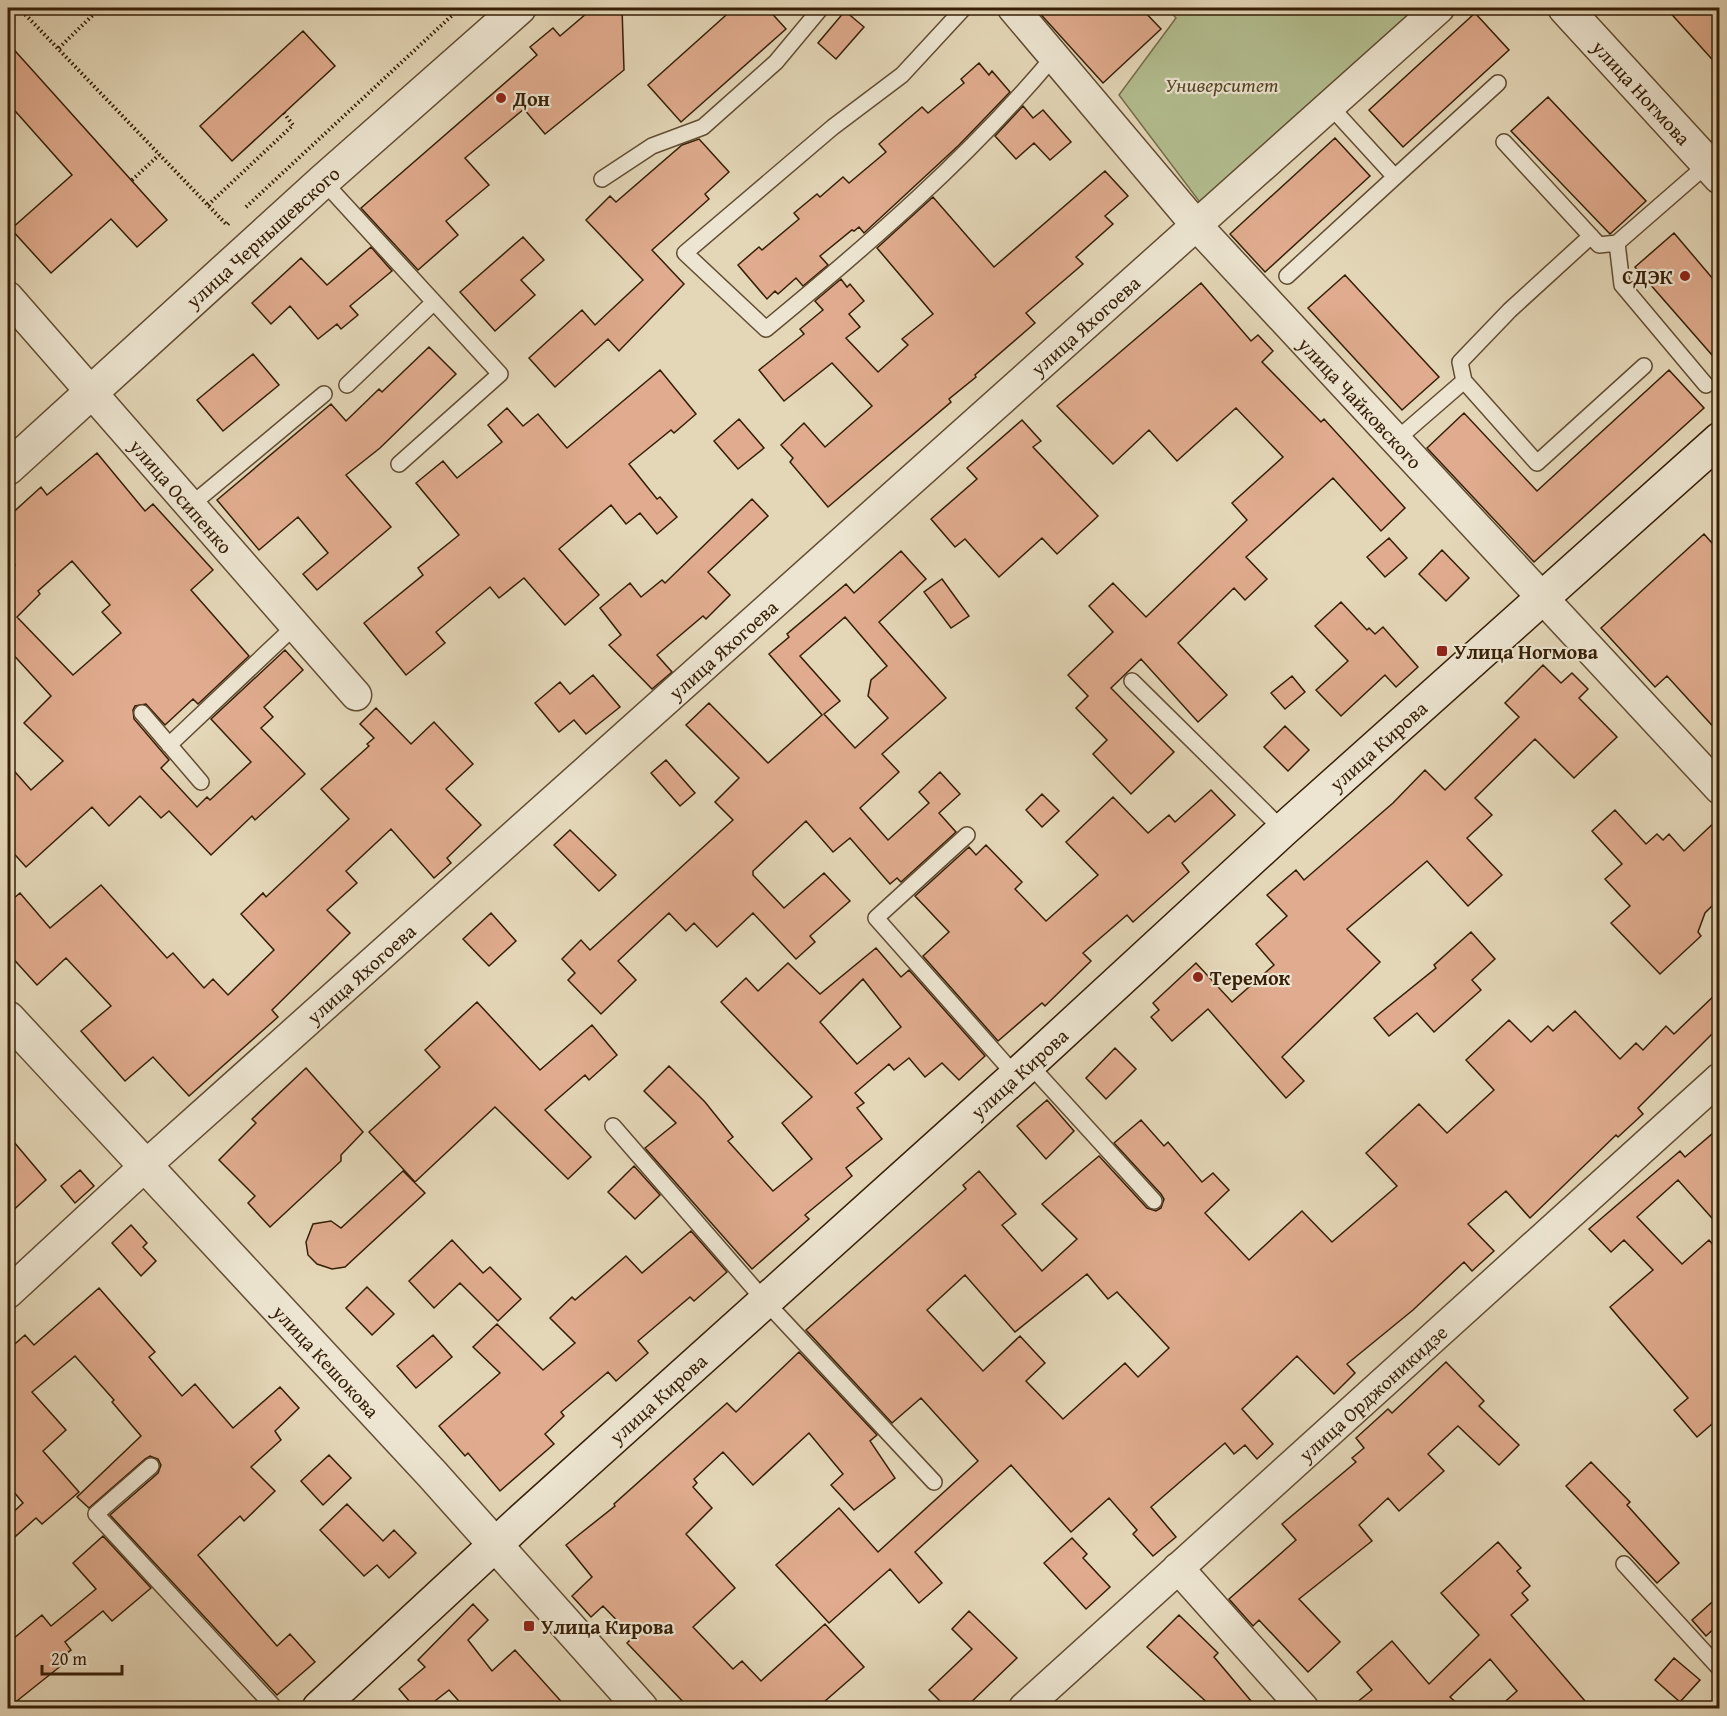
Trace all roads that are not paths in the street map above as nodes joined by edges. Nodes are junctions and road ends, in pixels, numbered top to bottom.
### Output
1 (519, 8) edge
2 (821, 8) edge
3 (964, 8) edge
4 (1013, 8) edge
5 (1439, 8) edge
6 (1565, 8) edge
7 (1055, 55) junction
8 (1498, 83) dead end
9 (1330, 106) junction
10 (1504, 142) dead end
11 (1716, 165) edge
12 (1395, 177) junction
13 (602, 179) dead end
14 (323, 181) junction
15 (1197, 226) junction
16 (1591, 236) junction
17 (1617, 243) junction
18 (1287, 276) dead end
19 (8, 297) edge
20 (434, 302) junction
21 (1644, 366) dead end
22 (1464, 381) junction
23 (347, 385) dead end
24 (1706, 385) dead end
25 (92, 391) junction
26 (324, 394) dead end
27 (1719, 439) edge
28 (1396, 440) junction
29 (399, 464) dead end
30 (8, 468) edge
31 (191, 504) junction
32 (1543, 598) junction
33 (296, 625) junction
34 (1132, 681) dead end
35 (356, 695) dead end
36 (142, 713) dead end
37 (169, 745) junction
38 (201, 782) dead end
39 (1719, 789) edge
40 (1283, 831) junction
41 (967, 835) dead end
42 (8, 1018) edge
43 (1023, 1070) junction
44 (1719, 1078) edge
45 (612, 1126) dead end
46 (144, 1167) junction
47 (1154, 1201) dead end
48 (8, 1293) edge
49 (765, 1301) junction
50 (151, 1466) dead end
51 (934, 1482) dead end
52 (496, 1545) junction
53 (1624, 1564) dead end
54 (1178, 1568) junction
55 (1719, 1669) edge
56 (275, 1708) edge
57 (319, 1708) edge
58 (641, 1708) edge
59 (1024, 1708) edge
60 (1303, 1708) edge

1 - 14 main road, улица Чернышевского
2 - 13 lane
3 - 7 lane
4 - 7 street, улица Чайковского
5 - 9 street, улица Яхогоева
6 - 11 main road, улица Ногмова
7 - 15 street, улица Чайковского
8 - 12 lane
9 - 12 lane
9 - 15 street, улица Яхогоева
10 - 16 lane
11 - 17 lane
12 - 18 lane
14 - 20 lane
14 - 25 main road, улица Чернышевского
15 - 28 street, улица Чайковского
15 - 46 street, улица Яхогоева
16 - 17 lane
16 - 22 lane
17 - 24 lane
19 - 25 street, улица Осипенко
20 - 23 lane
20 - 29 lane
21 - 22 lane
22 - 28 lane
25 - 30 main road, улица Чернышевского
25 - 31 street, улица Осипенко
26 - 31 lane
27 - 32 main road, улица Кирова
28 - 32 street, улица Чайковского
31 - 33 street, улица Осипенко
32 - 39 street, улица Чайковского
32 - 40 main road, улица Кирова
33 - 35 street, улица Осипенко
33 - 37 lane
34 - 40 lane
36 - 37 lane
37 - 38 lane
40 - 43 main road, улица Кирова
41 - 43 lane
42 - 46 main road, улица Кешокова
43 - 47 lane
43 - 49 main road, улица Кирова
44 - 54 street, улица Орджоникидзе
45 - 49 lane
46 - 48 street, улица Яхогоева
46 - 52 main road, улица Кешокова
49 - 51 lane
49 - 52 main road, улица Кирова
50 - 56 lane
52 - 57 main road, улица Кирова
52 - 58 main road, улица Кешокова
53 - 55 lane
54 - 59 street, улица Орджоникидзе
54 - 60 street

